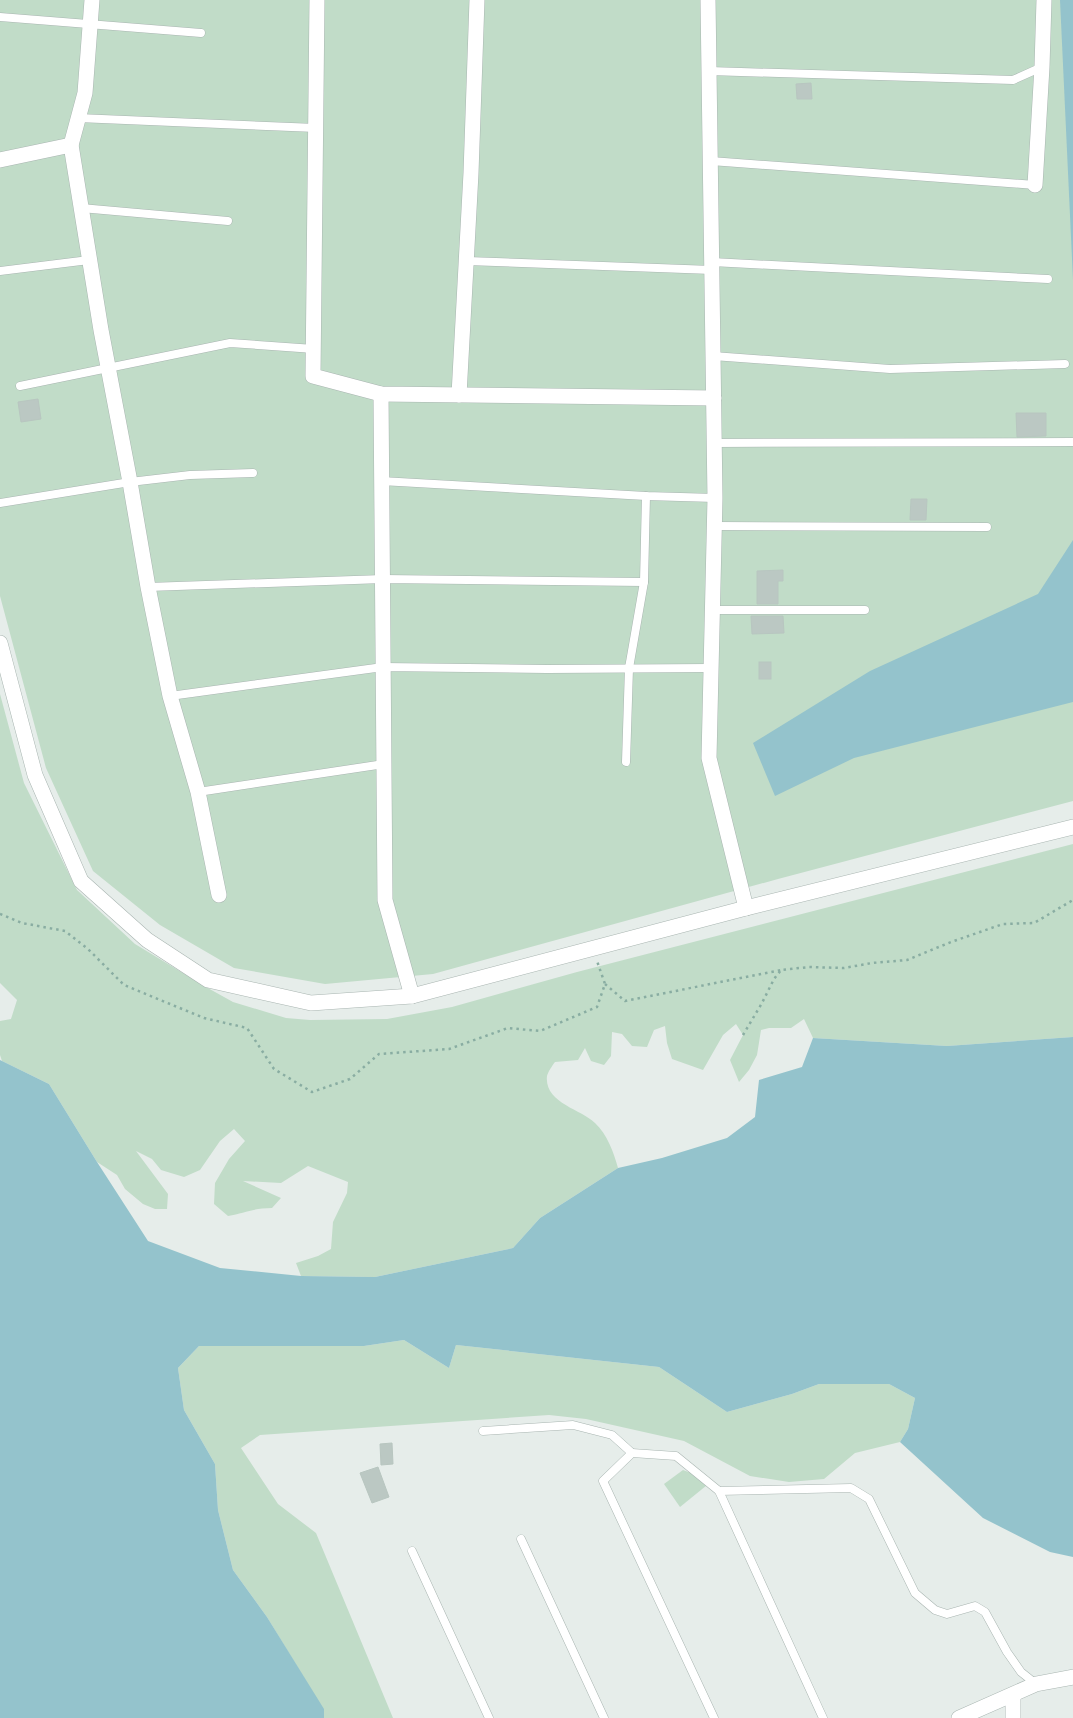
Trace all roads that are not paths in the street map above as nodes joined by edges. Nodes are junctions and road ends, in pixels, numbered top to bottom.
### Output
1 (92, 0) edge
2 (317, 0) edge
3 (477, 0) edge
4 (708, 0) edge
5 (1044, 0) edge
6 (0, 16) edge
7 (90, 24) junction
8 (201, 33) dead end
9 (1042, 67) junction
10 (709, 70) junction
11 (78, 118) junction
12 (316, 128) junction
13 (71, 145) junction
14 (0, 160) edge
15 (711, 161) junction
16 (1035, 185) joint
17 (81, 208) junction
18 (228, 221) dead end
19 (90, 260) junction
20 (467, 261) junction
21 (712, 266) junction
22 (0, 271) edge
23 (1048, 279) dead end
24 (314, 349) junction
25 (713, 356) junction
26 (1065, 364) dead end
27 (109, 369) junction
28 (20, 386) dead end
29 (381, 394) junction
30 (460, 395) junction
31 (714, 398) junction
32 (1073, 442) edge
33 (715, 443) junction
34 (253, 473) dead end
35 (381, 481) junction
36 (130, 482) junction
37 (646, 496) junction
38 (716, 498) junction
39 (0, 503) edge
40 (715, 526) junction
41 (987, 527) dead end
42 (382, 579) junction
43 (644, 582) junction
44 (148, 587) junction
45 (713, 610) junction
46 (865, 610) dead end
47 (0, 644) edge
48 (383, 667) junction
49 (628, 668) junction
50 (711, 668) junction
51 (170, 696) junction
52 (626, 762) dead end
53 (384, 764) junction
54 (198, 792) junction
55 (1073, 827) edge
56 (219, 894) dead end
57 (746, 908) junction
58 (412, 996) junction
59 (483, 1431) dead end
60 (632, 1453) junction
61 (719, 1491) junction
62 (521, 1539) dead end
63 (412, 1551) dead end
64 (1073, 1677) edge
65 (1036, 1684) junction
66 (1013, 1695) junction
67 (489, 1718) edge
68 (604, 1718) edge
69 (714, 1718) edge
70 (823, 1718) edge
71 (959, 1718) edge
72 (1013, 1718) edge

1 - 7 street
2 - 12 street
3 - 20 street
4 - 10 street
5 - 9 street
6 - 7 lane
7 - 8 lane
7 - 11 street
9 - 10 lane
9 - 16 street
10 - 15 street
11 - 12 lane
11 - 13 street
12 - 24 street
13 - 14 street
13 - 17 street
15 - 16 lane
15 - 21 street
17 - 18 lane
17 - 19 street
19 - 22 lane
19 - 27 street
20 - 21 lane
20 - 30 street
21 - 23 lane
21 - 25 street
24 - 27 lane
24 - 29 street
25 - 26 lane
25 - 31 street
27 - 28 lane
27 - 36 street
29 - 30 street
29 - 35 street
30 - 31 street
31 - 33 street
32 - 33 lane
33 - 38 street
34 - 36 lane
35 - 37 lane
35 - 42 street
36 - 39 lane
36 - 44 street
37 - 38 lane
37 - 43 lane
38 - 40 street
40 - 41 lane
40 - 45 street
42 - 43 lane
42 - 44 lane
42 - 48 street
43 - 49 lane
44 - 51 street
45 - 46 lane
45 - 50 street
47 - 58 street
48 - 49 lane
48 - 51 lane
48 - 53 street
49 - 50 lane
49 - 52 lane
50 - 57 street
51 - 54 street
53 - 54 lane
53 - 58 street
54 - 56 street
55 - 57 street
57 - 58 street
59 - 60 lane
60 - 61 lane
60 - 69 lane
61 - 65 lane
61 - 70 lane
62 - 68 lane
63 - 67 lane
64 - 65 street
65 - 66 street
66 - 71 street
66 - 72 street

